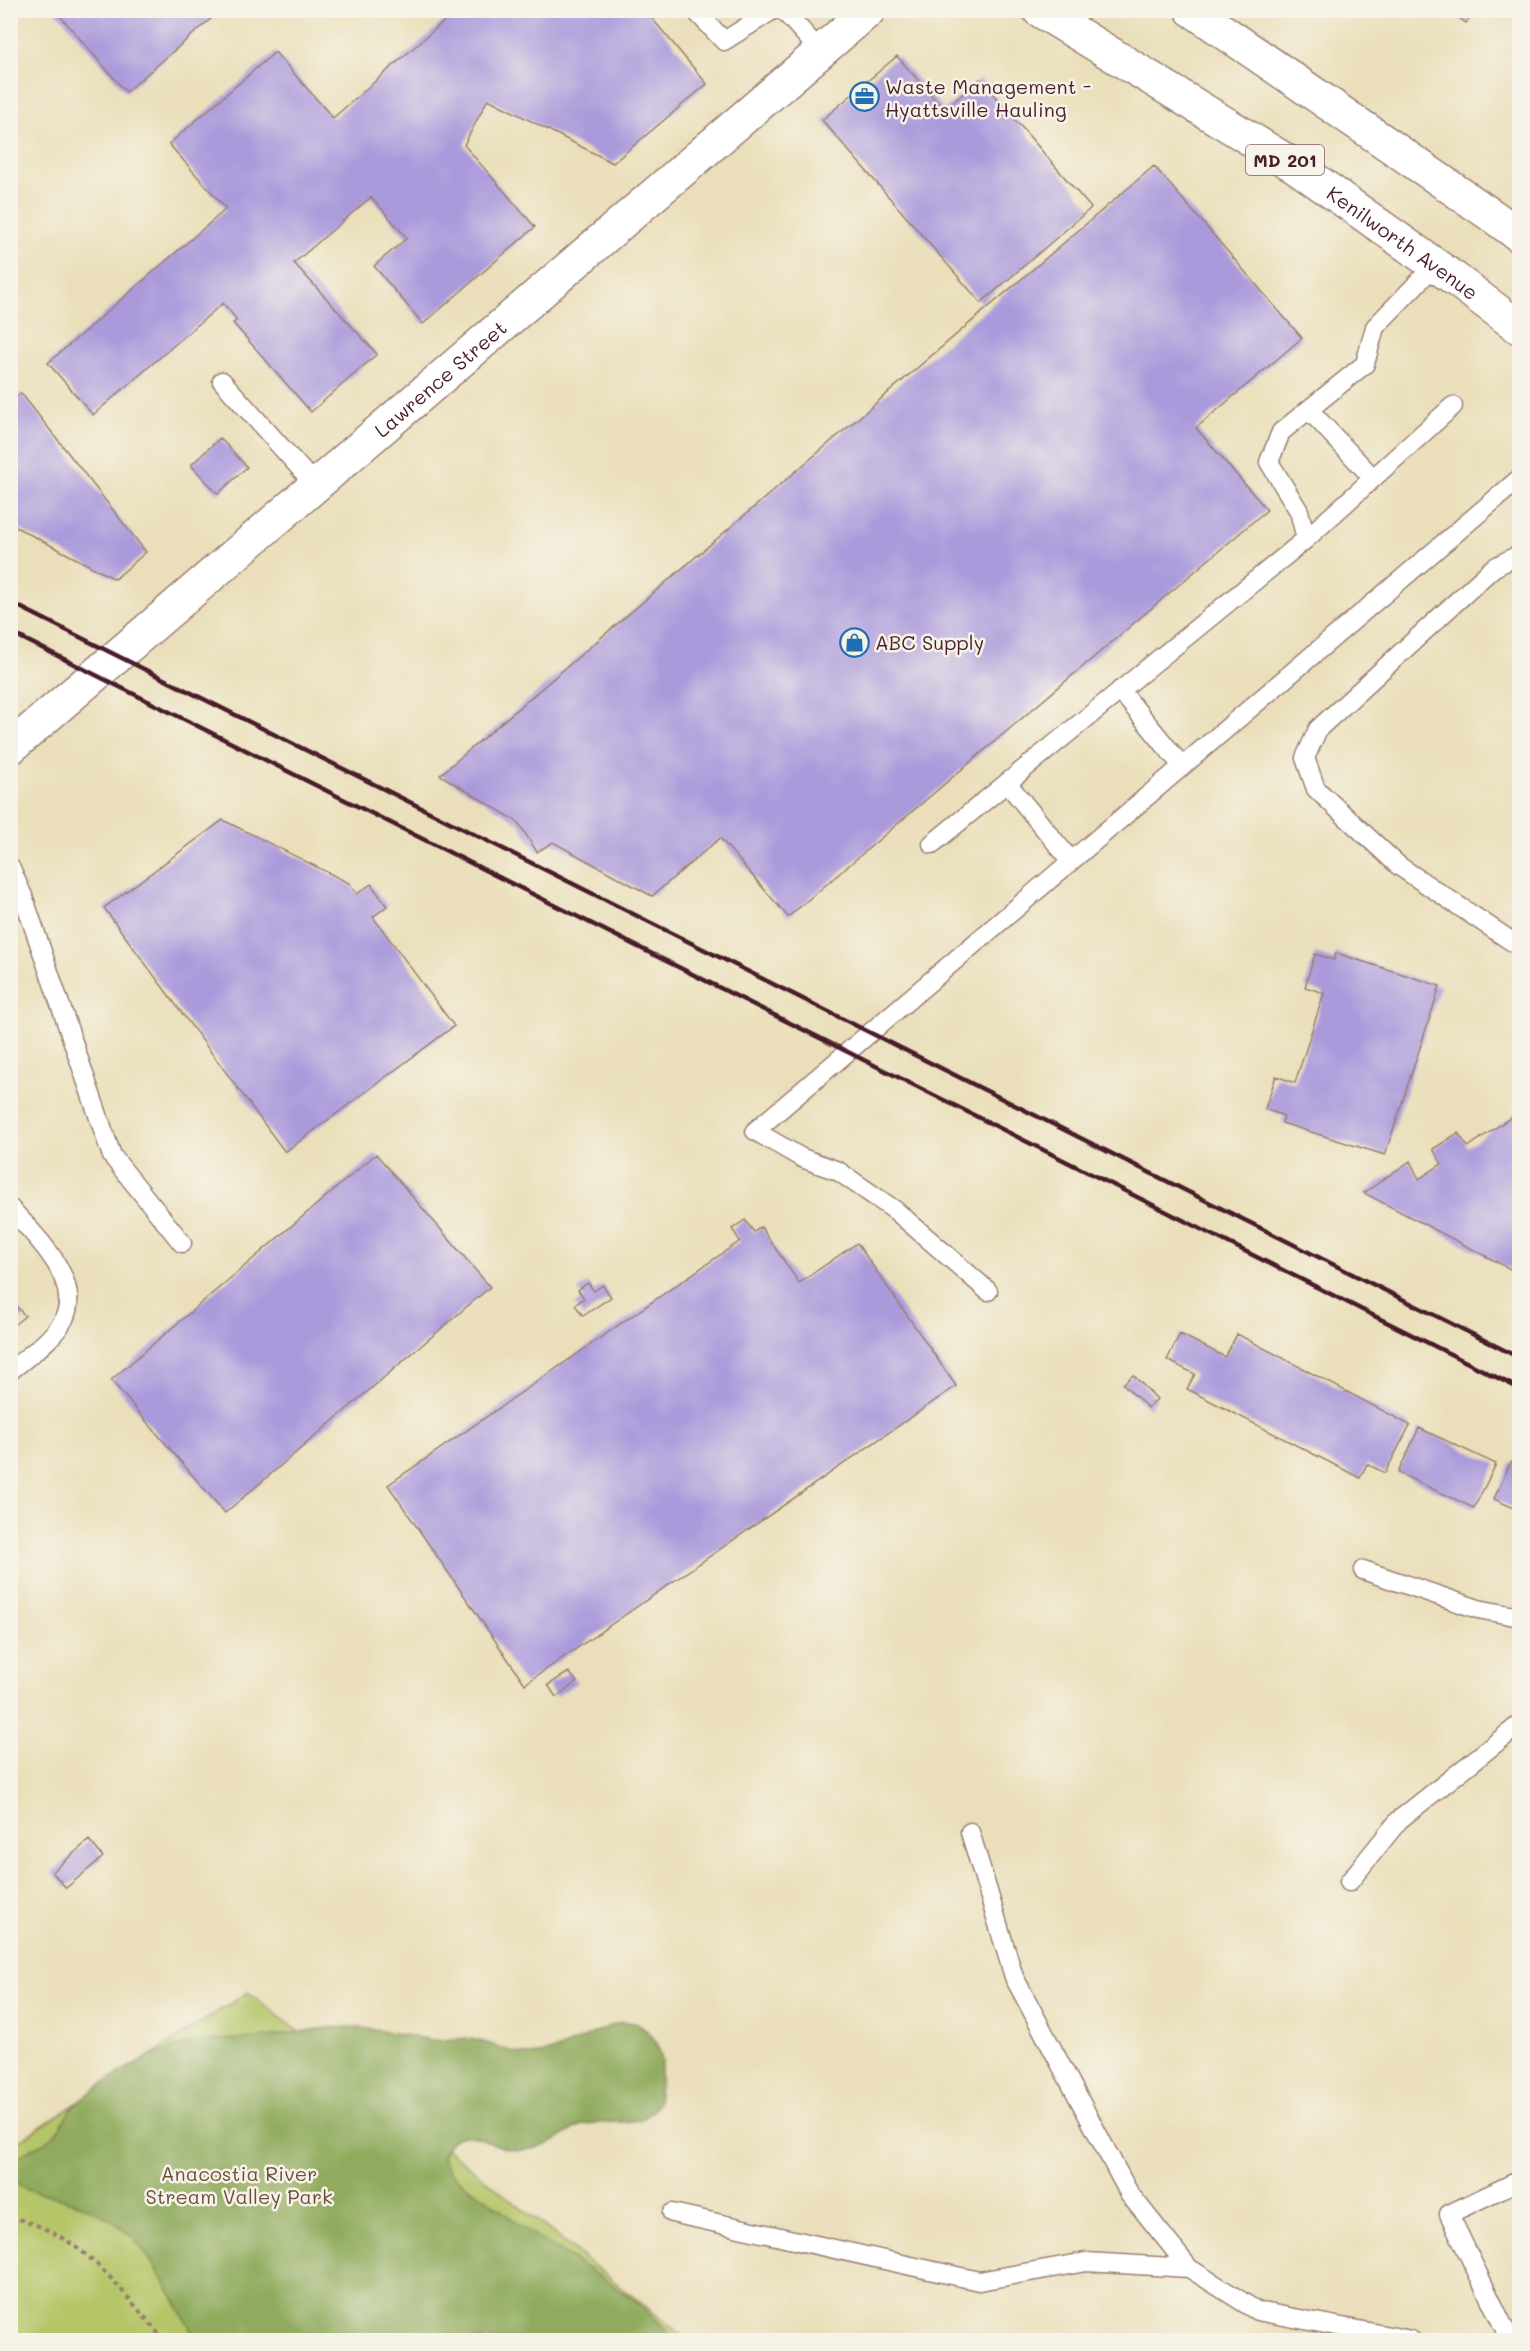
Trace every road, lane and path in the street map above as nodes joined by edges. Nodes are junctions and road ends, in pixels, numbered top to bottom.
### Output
1 (695, 10) edge
2 (773, 10) edge
3 (783, 10) edge
4 (869, 10) edge
5 (1039, 10) edge
6 (1192, 10) edge
7 (821, 52) junction
8 (1520, 236) edge
9 (1435, 265) junction
10 (1520, 328) edge
11 (222, 381) dead end
12 (1453, 406) dead end
13 (1309, 410) junction
14 (1373, 478) junction
15 (1520, 478) edge
16 (316, 486) junction
17 (1306, 538) junction
18 (1520, 554) edge
19 (1120, 690) junction
20 (10, 748) edge
21 (1182, 766) junction
22 (1007, 783) junction
23 (932, 844) dead end
24 (1071, 861) junction
25 (10, 867) edge
26 (1520, 946) edge
27 (10, 1208) edge
28 (182, 1243) dead end
29 (988, 1291) dead end
30 (10, 1371) edge
31 (1363, 1570) dead end
32 (1520, 1617) edge
33 (1520, 1724) edge
34 (970, 1832) dead end
35 (1349, 1881) dead end
36 (1520, 2180) edge
37 (672, 2213) dead end
38 (10, 2217) edge
39 (1189, 2268) junction
40 (1383, 2338) edge
41 (164, 2340) edge
42 (1411, 2340) edge
43 (1510, 2340) edge

1 - 2 lane
3 - 7 lane
4 - 7 street, Lawrence Street
5 - 9 street, Kenilworth Avenue / MD 201
6 - 8 street
7 - 16 street, Lawrence Street
9 - 10 street, Kenilworth Avenue / MD 201
9 - 13 lane
11 - 16 lane
12 - 14 lane
13 - 14 lane
13 - 17 lane
14 - 17 lane
15 - 21 lane
16 - 20 street, Lawrence Street
17 - 19 lane
18 - 26 lane
19 - 21 lane
19 - 22 lane
21 - 24 lane
22 - 23 lane
22 - 24 lane
24 - 29 lane
25 - 28 lane
27 - 30 lane
31 - 32 lane
33 - 35 lane
34 - 39 lane
36 - 43 lane
37 - 39 lane
38 - 41 path
39 - 40 lane
40 - 42 lane

